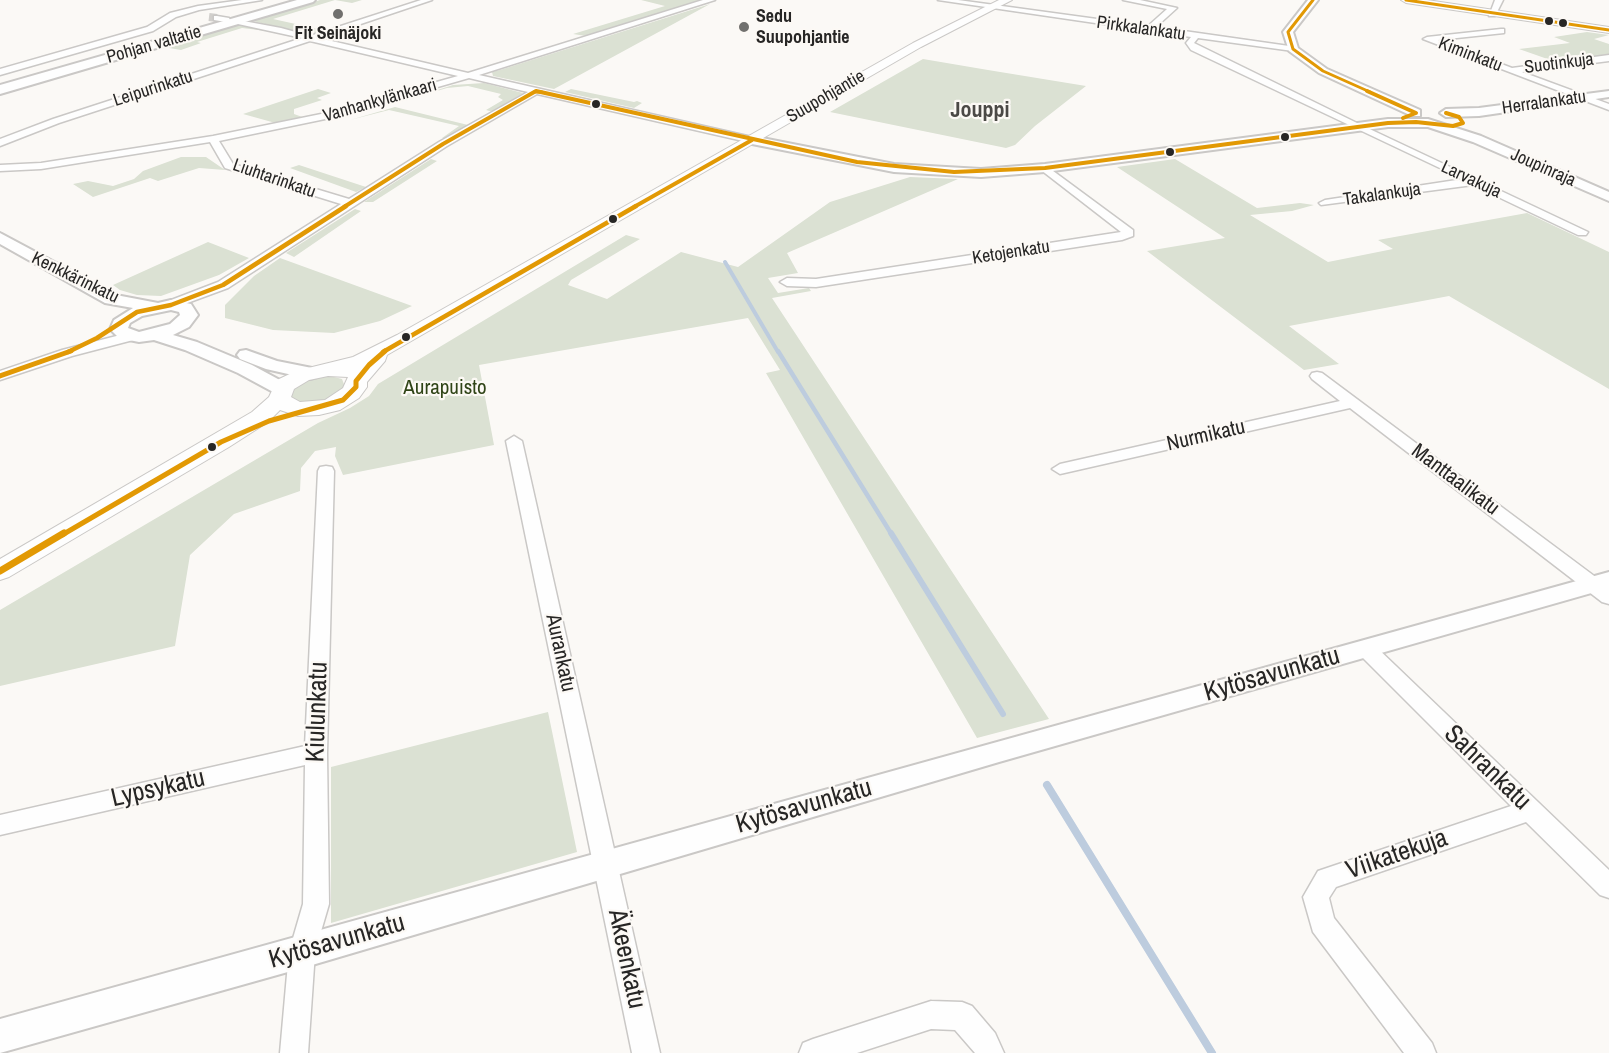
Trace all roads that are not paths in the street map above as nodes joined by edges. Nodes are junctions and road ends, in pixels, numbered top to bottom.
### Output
1 (258, 0) edge
2 (309, 0) edge
3 (428, 0) edge
4 (711, 0) edge
5 (942, 0) edge
6 (1007, 0) edge
7 (1127, 0) edge
8 (1313, 0) edge
9 (1408, 0) edge
10 (1499, 0) edge
11 (990, 5) edge
12 (185, 11) junction
13 (1493, 13) junction
14 (226, 20) tunnel mouth
15 (241, 22) dead end
16 (1148, 30) junction
17 (1609, 30) edge
18 (1501, 31) dead end
19 (1196, 36) junction
20 (308, 38) junction
21 (1293, 50) junction
22 (1609, 58) edge
23 (1509, 70) junction
24 (0, 72) edge
25 (469, 75) junction
26 (0, 90) edge
27 (536, 91) junction
28 (1609, 94) edge
29 (1583, 98) junction
30 (1609, 107) edge
31 (1479, 112) junction
32 (1431, 114) junction
33 (1463, 123) junction
34 (1359, 127) junction
35 (213, 139) junction
36 (1477, 139) junction
37 (752, 140) junction
38 (0, 143) edge
39 (40, 166) junction
40 (0, 168) edge
41 (1045, 168) junction
42 (0, 176) edge
43 (1475, 181) junction
44 (1609, 197) edge
45 (349, 203) junction
46 (1324, 203) dead end
47 (1582, 232) dead end
48 (0, 238) edge
49 (0, 254) edge
50 (787, 282) dead end
51 (223, 285) junction
52 (163, 306) junction
53 (186, 319) junction
54 (125, 327) junction
55 (155, 335) junction
56 (389, 348) junction
57 (319, 371) junction
58 (0, 376) edge
59 (1317, 376) dead end
60 (356, 381) junction
61 (281, 394) junction
62 (1352, 403) junction
63 (306, 409) junction
64 (514, 441) dead end
65 (221, 442) junction
66 (1060, 468) dead end
67 (326, 471) dead end
68 (0, 571) edge
69 (1604, 587) edge
70 (1366, 649) junction
71 (316, 753) junction
72 (1530, 810) junction
73 (0, 825) edge
74 (606, 864) junction
75 (1609, 887) edge
76 (302, 952) junction
77 (0, 1037) edge
78 (294, 1053) edge
79 (646, 1053) edge
80 (813, 1053) edge
81 (990, 1053) edge
82 (1422, 1053) edge

1 - 12 street
2 - 26 main road, Pohjan valtatie
3 - 20 street, Leipurinkatu
4 - 25 street, Vanhankylänkaari
5 - 11 street, Pirkkalankatu
6 - 11 main road, Suupohjantie
7 - 16 street
8 - 21 street
9 - 13 main road
10 - 13 street
11 - 16 street, Pirkkalankatu
11 - 37 main road, Suupohjantie
12 - 14 street
12 - 24 street
13 - 17 main road
15 - 20 street
16 - 19 street, Pirkkalankatu
18 - 23 street, Kiminkatu
19 - 21 street, Pirkkalankatu
19 - 34 street, Larvakuja
20 - 25 street
20 - 38 street, Leipurinkatu
21 - 32 street
22 - 23 street, Suotinkuja
23 - 29 street, Kiminkatu
25 - 27 street
25 - 35 street, Vanhankylänkaari
27 - 37 street
27 - 45 street
28 - 29 street, Herralankatu
29 - 30 street, Kiminkatu
29 - 31 street, Herralankatu
31 - 32 street, Herralankatu
31 - 33 street, Herralankatu
32 - 33 street, Joupinraja
32 - 33 street
32 - 34 street, Herralankatu
32 - 36 street, Joupinraja
33 - 36 street, Joupinraja
34 - 41 street, Herralankatu
34 - 43 street, Larvakuja
35 - 39 street, Vanhankylänkaari
35 - 45 street, Liuhtarinkatu
36 - 44 street, Joupinraja
37 - 41 street, Herralankatu
37 - 56 main road, Suupohjantie
39 - 40 street, Vanhankylänkaari
39 - 42 street, Vanhankylänkaari
41 - 50 street, Ketojenkatu
43 - 46 street, Takalankuja
43 - 47 street, Larvakuja
45 - 51 street
48 - 52 street, Kenkkärinkatu
49 - 54 street, Kenkkärinkatu
51 - 52 street
51 - 53 street
52 - 53 street, Kenkkärinkatu
52 - 54 street
53 - 55 street
53 - 57 street
54 - 55 street
54 - 58 street
55 - 61 street
56 - 57 main road, Suupohjantie
56 - 60 main road, Suupohjantie
57 - 60 main road
57 - 61 main road, Suupohjantie
59 - 62 street, Manttaalikatu
60 - 63 main road, Suupohjantie
61 - 63 main road
61 - 65 main road
62 - 66 street, Nurmikatu
62 - 69 street, Manttaalikatu
63 - 65 main road
64 - 74 street, Aurankatu
65 - 68 main road
67 - 71 street, Kiulunkatu
69 - 70 street, Kytösavunkatu
70 - 72 street, Sahrankatu
70 - 74 street, Kytösavunkatu
71 - 73 street, Lypsykatu
71 - 76 street, Kiulunkatu
72 - 75 street, Sahrankatu
72 - 82 street, Viikatekuja
74 - 76 street, Kytösavunkatu
74 - 79 street, Äkeenkatu
76 - 77 street, Kytösavunkatu
76 - 78 street, Kiulunkatu
80 - 81 street

